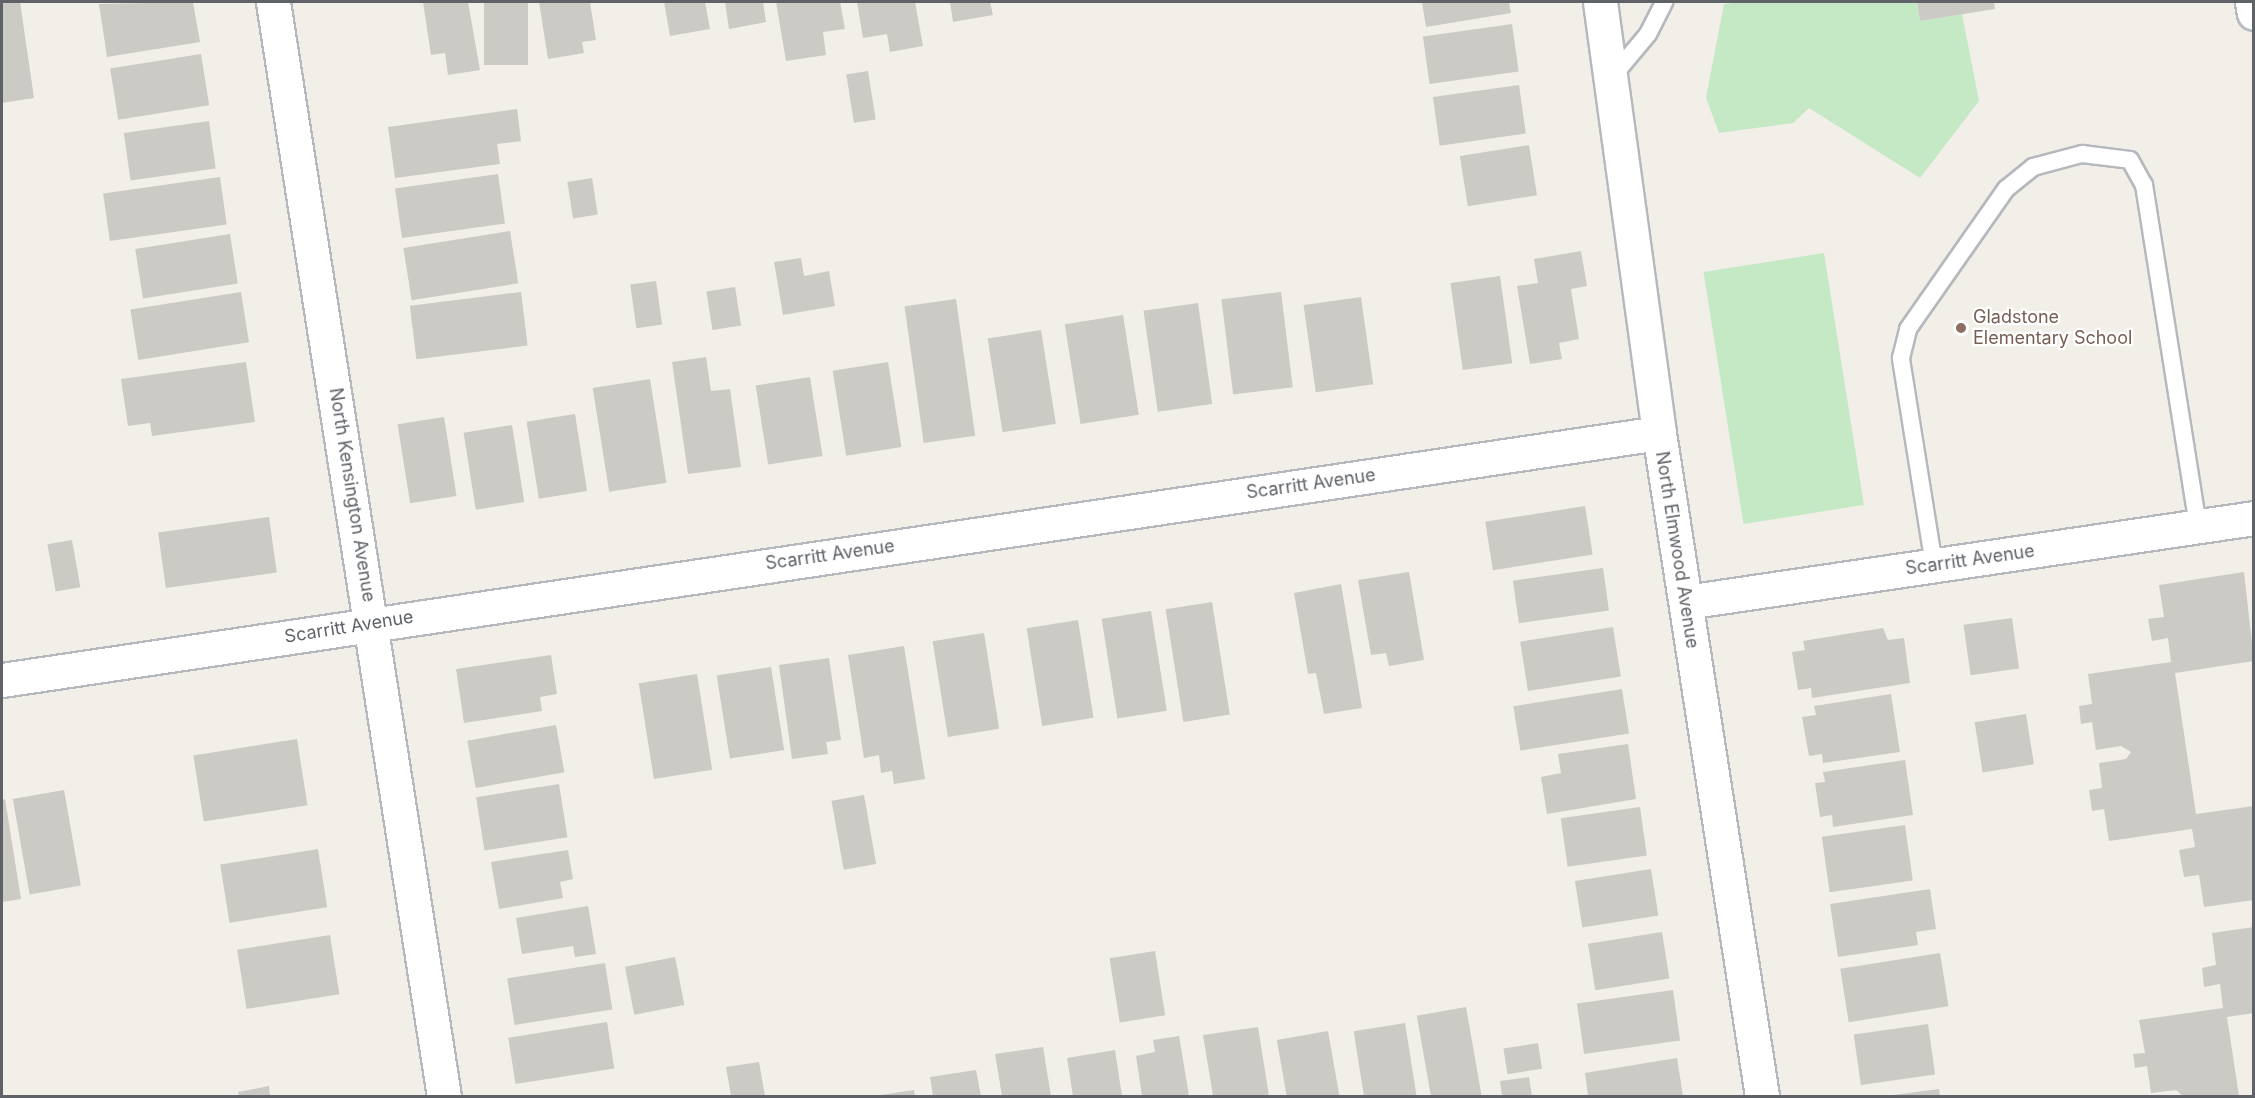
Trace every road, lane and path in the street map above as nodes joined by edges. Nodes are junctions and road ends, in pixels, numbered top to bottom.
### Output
1 (273, 2) edge
2 (1600, 2) edge
3 (1664, 2) edge
4 (2252, 2) edge
5 (2253, 13) edge
6 (1612, 77) junction
7 (1659, 433) junction
8 (2253, 518) edge
9 (2198, 526) junction
10 (1934, 565) junction
11 (1686, 602) junction
12 (372, 624) junction
13 (2, 680) edge
14 (444, 1096) edge
15 (1762, 1096) edge

1 - 12 street, North Kensington Avenue
2 - 6 street, North Elmwood Avenue
3 - 6 lane
4 - 5 street
6 - 7 street, North Elmwood Avenue
7 - 11 street, North Elmwood Avenue
7 - 12 street, Scarritt Avenue
8 - 9 street, Scarritt Avenue
9 - 10 street, Scarritt Avenue
9 - 10 lane
10 - 11 street, Scarritt Avenue
11 - 15 street, North Elmwood Avenue
12 - 13 street, Scarritt Avenue
12 - 14 street, North Kensington Avenue

